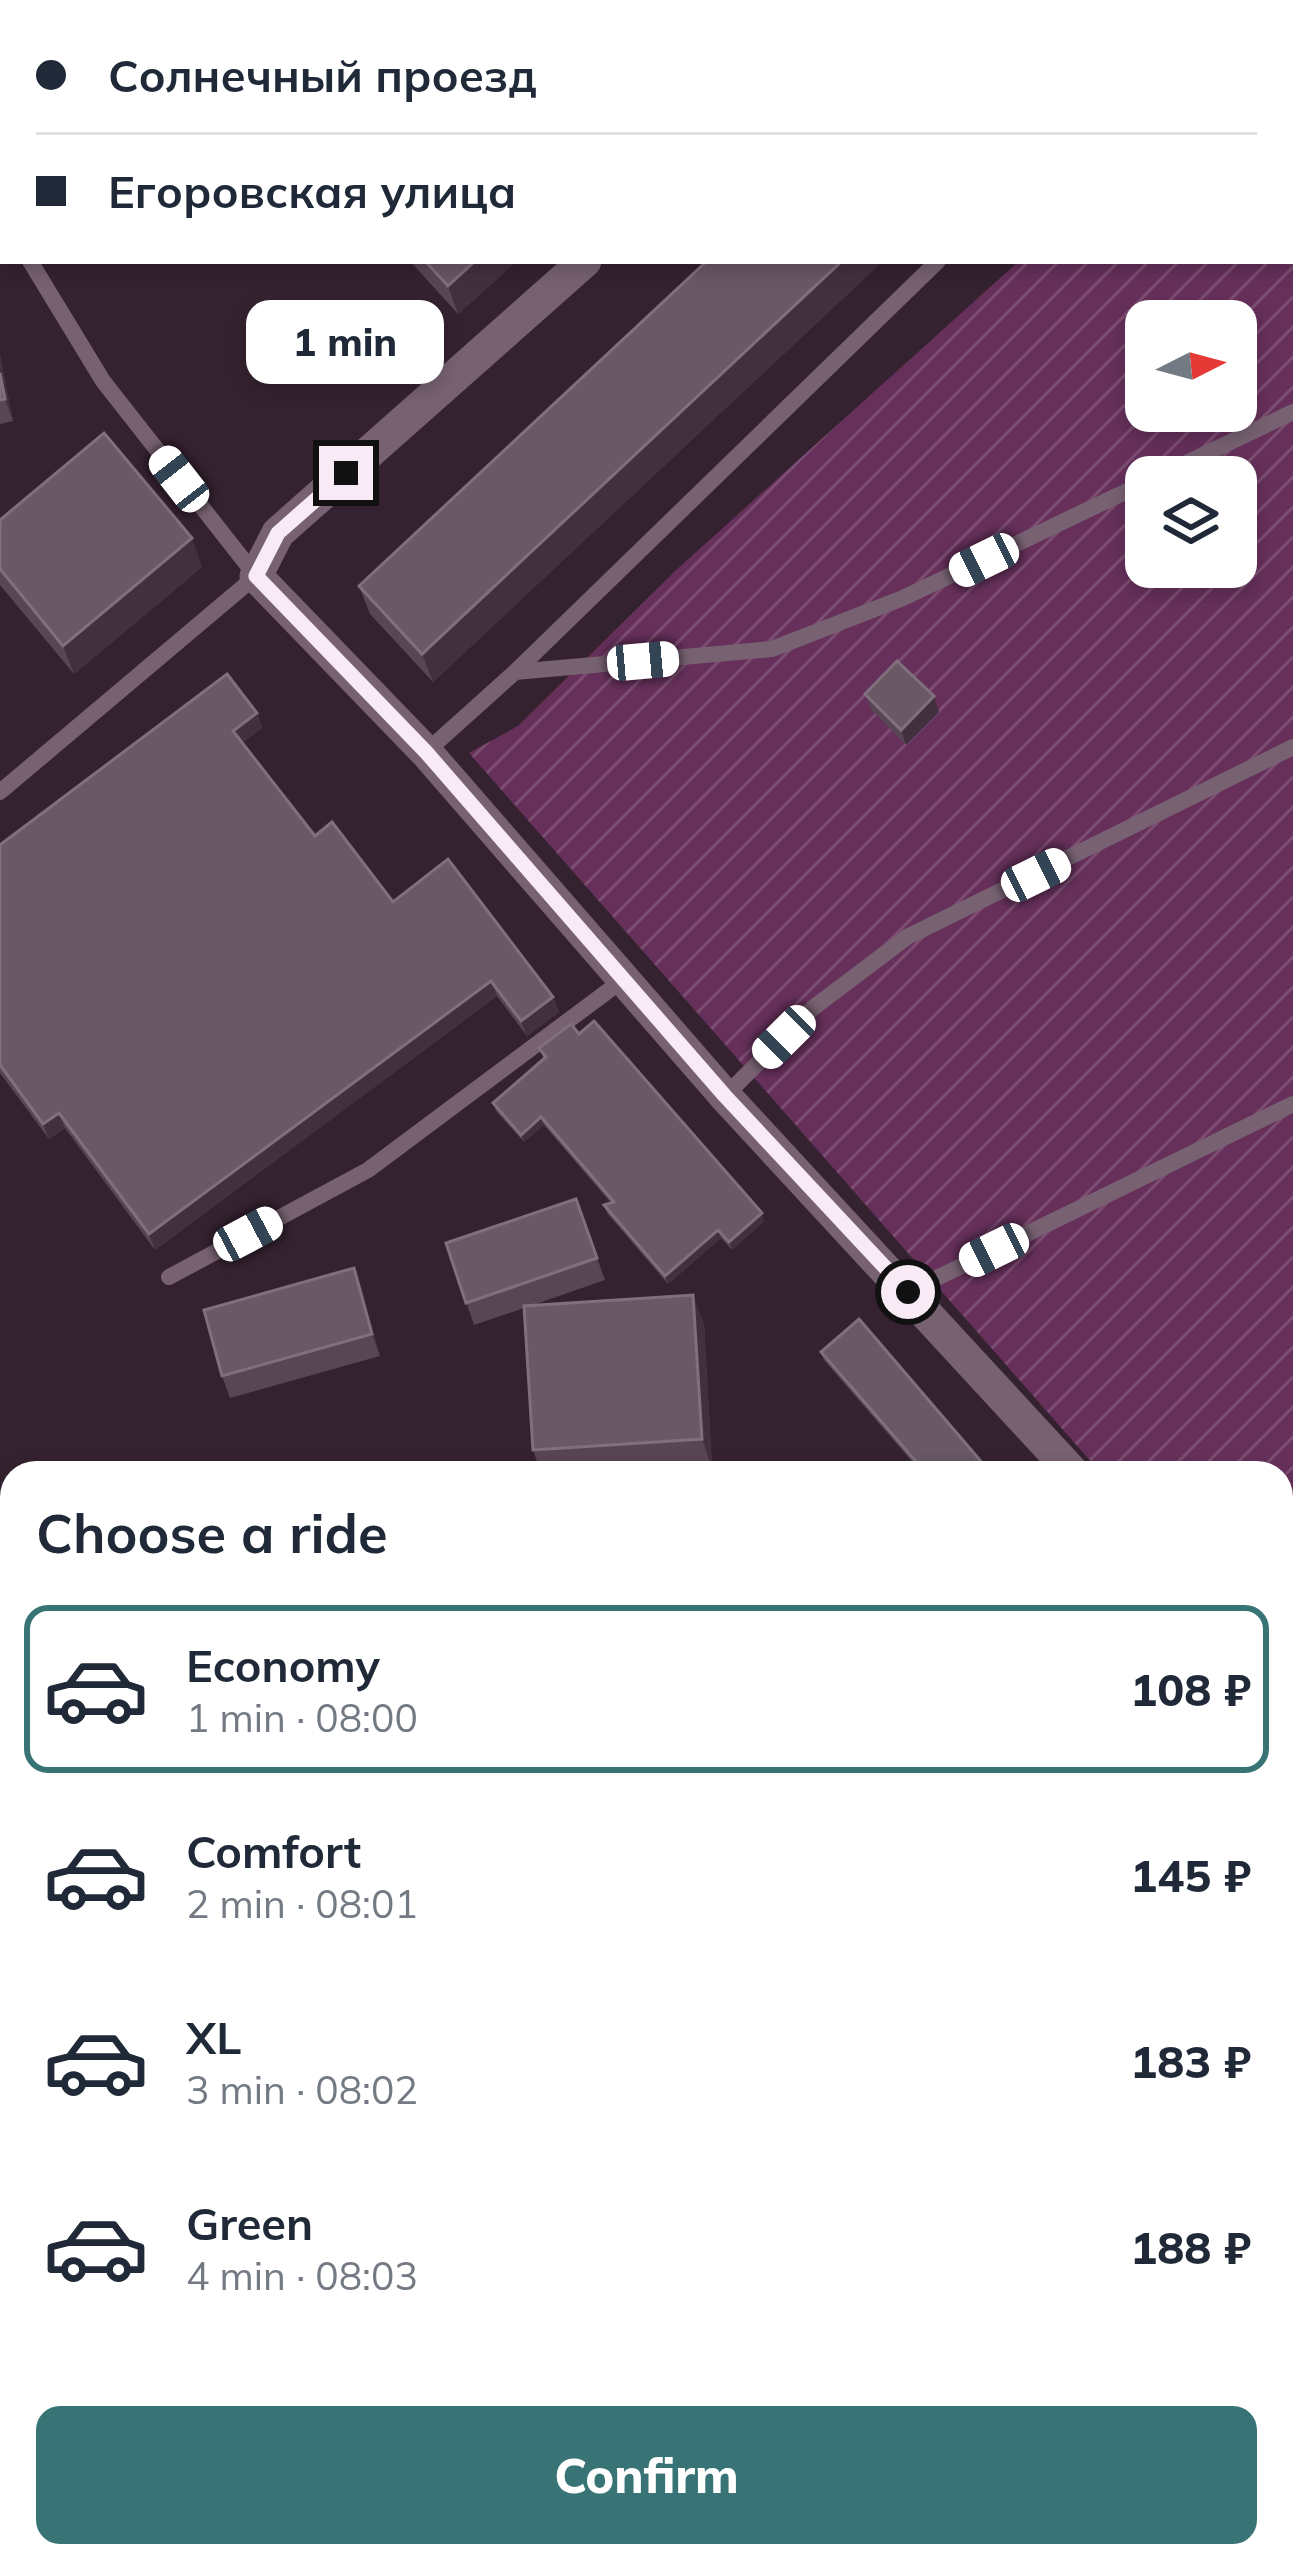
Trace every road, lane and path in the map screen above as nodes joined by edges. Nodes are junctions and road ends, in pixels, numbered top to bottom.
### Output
1 (32, 264) edge
2 (582, 264) edge
3 (935, 264) edge
4 (1293, 412) edge
5 (1201, 456) edge
6 (1125, 492) edge
7 (256, 576) junction
8 (515, 672) junction
9 (1293, 747) edge
10 (426, 752) junction
11 (0, 792) edge
12 (624, 979) junction
13 (725, 1096) junction
14 (1293, 1104) edge
15 (169, 1277) dead end
16 (908, 1292) junction
17 (1062, 1461) edge

1 - 7 lane
2 - 7 street
3 - 8 lane
4 - 5 lane
6 - 8 lane
7 - 10 street
7 - 11 lane
8 - 10 lane
9 - 13 lane
10 - 12 street
12 - 13 street
12 - 15 lane
13 - 16 street
14 - 16 lane
16 - 17 street

